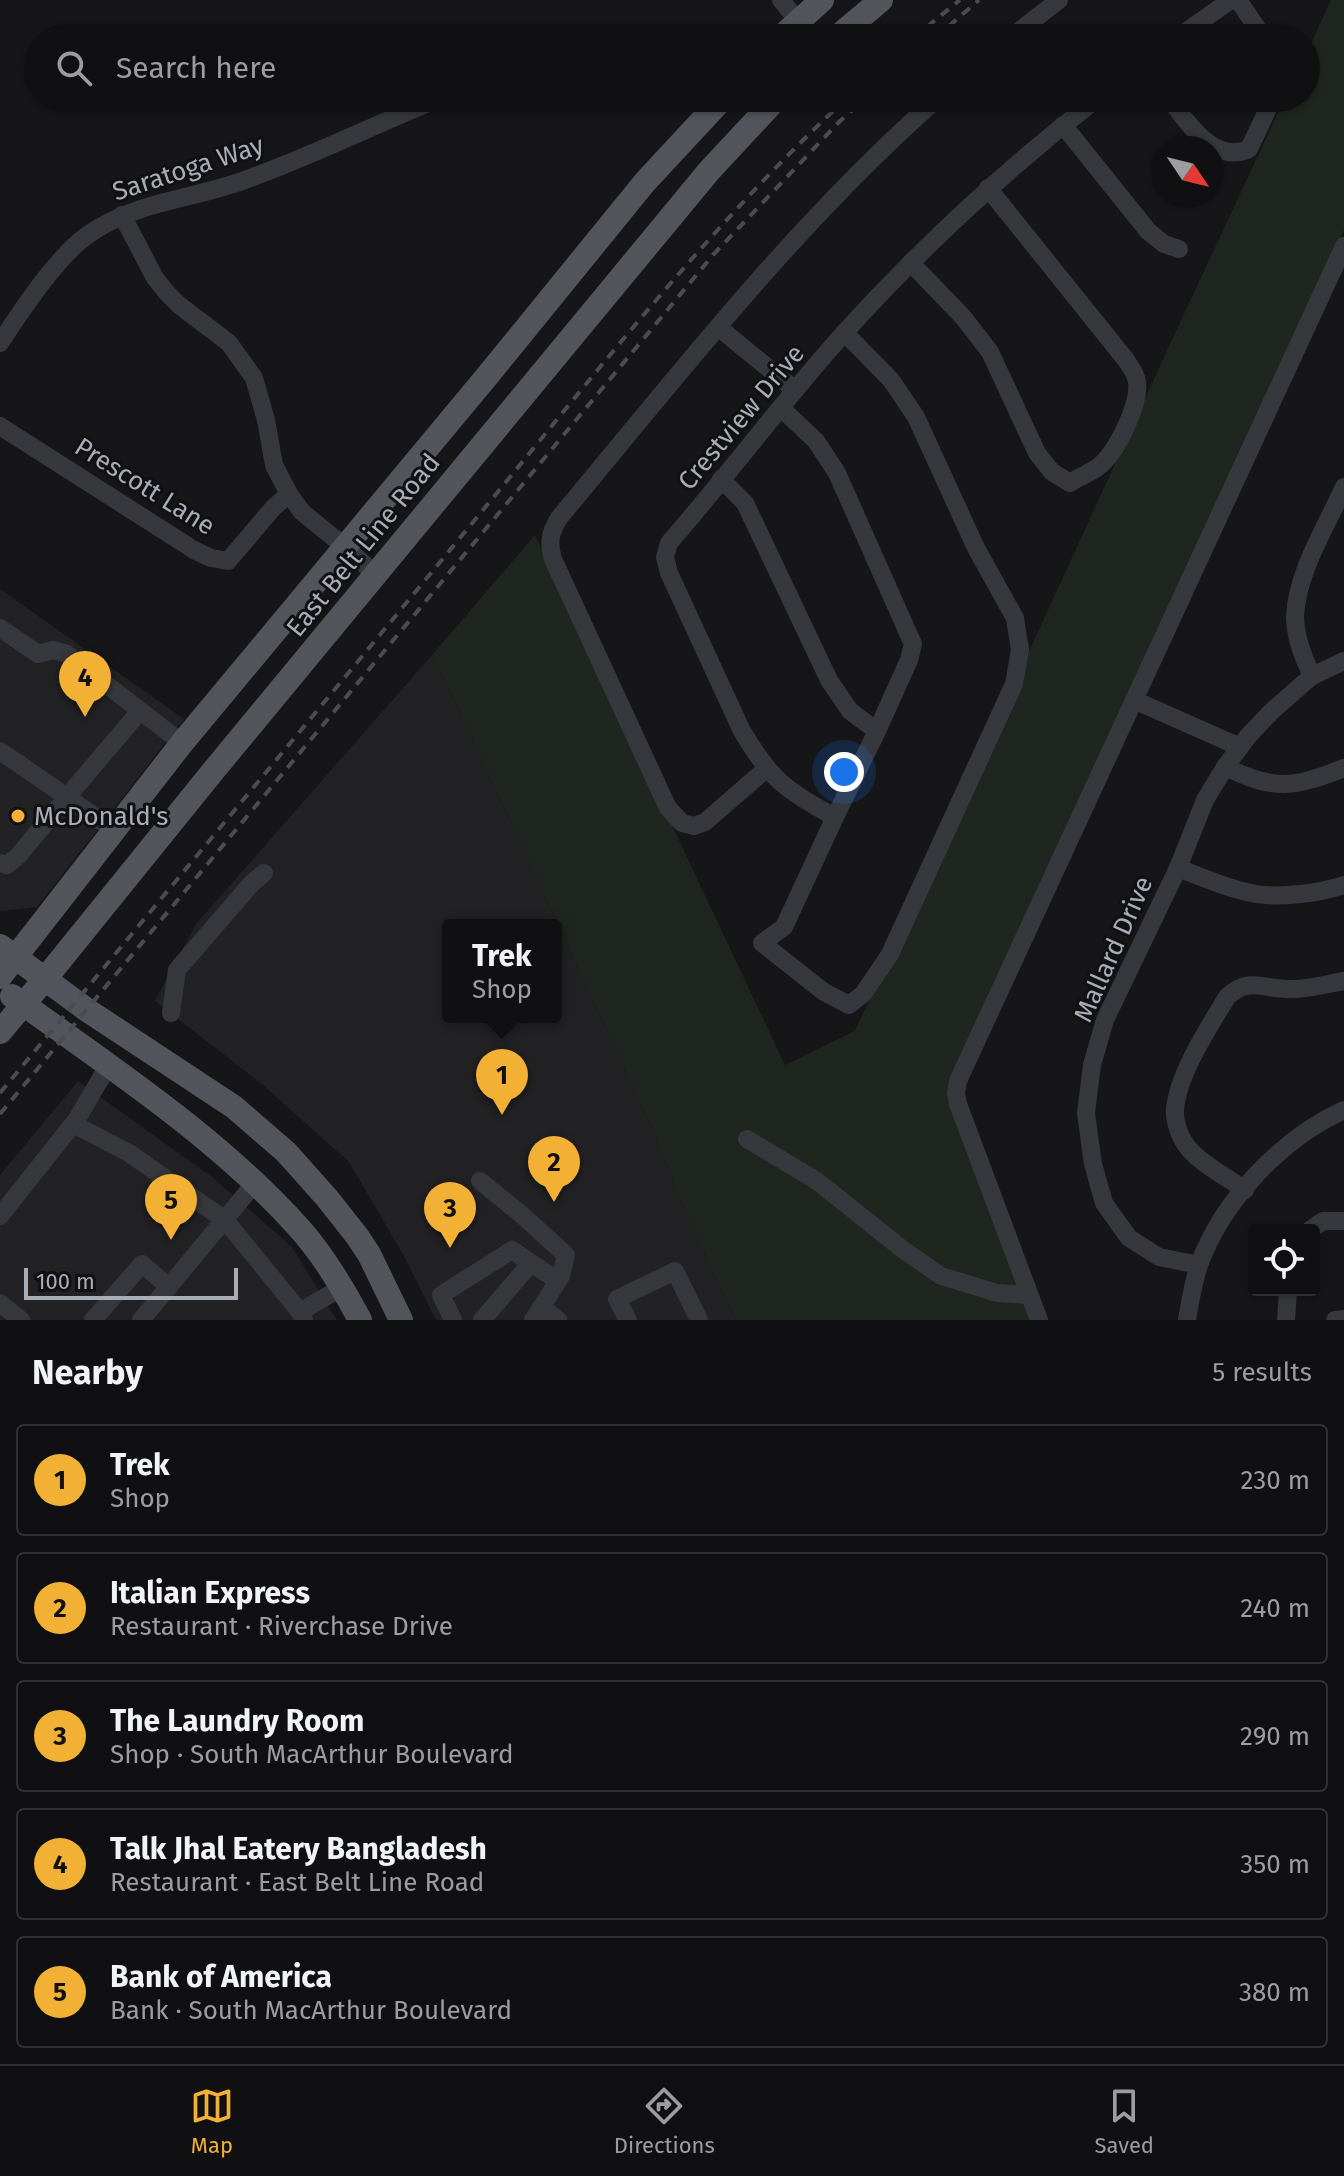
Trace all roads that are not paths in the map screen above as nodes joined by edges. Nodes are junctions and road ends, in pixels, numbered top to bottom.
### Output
1 (781, 0) edge
2 (822, 0) edge
3 (881, 0) edge
4 (1059, 0) edge
5 (1231, 0) edge
6 (1238, 0) edge
7 (793, 24) edge
8 (803, 24) edge
9 (853, 24) edge
10 (1028, 24) edge
11 (1197, 24) edge
12 (1254, 24) edge
13 (407, 112) edge
14 (710, 112) edge
15 (764, 112) edge
16 (923, 112) edge
17 (1080, 112) edge
18 (1180, 112) edge
19 (1266, 112) edge
20 (1063, 125) junction
21 (988, 188) junction
22 (122, 215) junction
23 (1344, 246) edge
24 (1179, 249) dead end
25 (911, 263) junction
26 (718, 327) junction
27 (845, 333) junction
28 (0, 343) edge
29 (795, 390) junction
30 (781, 408) junction
31 (0, 426) edge
32 (721, 479) junction
33 (1344, 487) edge
34 (289, 494) junction
35 (1337, 519) edge
36 (345, 547) junction
37 (375, 574) junction
38 (0, 628) edge
39 (1344, 661) edge
40 (1312, 676) junction
41 (1134, 700) junction
42 (140, 711) junction
43 (877, 731) junction
44 (182, 743) junction
45 (1240, 747) junction
46 (0, 751) edge
47 (1225, 767) junction
48 (1344, 768) edge
49 (766, 769) junction
50 (214, 770) junction
51 (67, 797) junction
52 (835, 817) junction
53 (114, 830) junction
54 (0, 863) edge
55 (1178, 868) junction
56 (264, 873) dead end
57 (1344, 885) edge
58 (8, 952) edge
59 (0, 977) edge
60 (45, 979) junction
61 (1344, 981) edge
62 (0, 988) edge
63 (23, 1005) junction
64 (171, 1013) dead end
65 (0, 1032) edge
66 (108, 1066) junction
67 (1344, 1110) edge
68 (75, 1122) junction
69 (747, 1139) dead end
70 (286, 1152) junction
71 (480, 1181) dead end
72 (255, 1183) junction
73 (1245, 1190) junction
74 (0, 1216) edge
75 (225, 1220) junction
76 (1344, 1221) edge
77 (1319, 1224) edge
78 (531, 1263) junction
79 (1199, 1265) junction
80 (560, 1278) junction
81 (169, 1287) junction
82 (342, 1287) junction
83 (1029, 1295) junction
84 (1288, 1296) edge
85 (0, 1303) edge
86 (538, 1313) edge
87 (302, 1316) edge
88 (1344, 1319) edge
89 (21, 1320) edge
90 (93, 1320) edge
91 (141, 1320) edge
92 (360, 1320) edge
93 (401, 1320) edge
94 (453, 1320) edge
95 (482, 1320) edge
96 (558, 1320) edge
97 (628, 1320) edge
98 (699, 1320) edge
99 (1039, 1320) edge
100 (1187, 1320) edge
101 (1286, 1320) edge
102 (1335, 1320) edge

1 - 7 street
2 - 8 main road
3 - 9 main road
4 - 10 street
5 - 11 street
6 - 12 street
13 - 22 street, Saratoga Way
14 - 36 main road, East Belt Line Road
15 - 37 main road, East Belt Line Road
16 - 26 street
17 - 20 street, Crestview Drive
18 - 19 street
20 - 21 street, Crestview Drive
20 - 24 street
21 - 25 street, Crestview Drive
21 - 25 street
22 - 28 street, Saratoga Way
22 - 34 street
23 - 41 street
25 - 27 street, Crestview Drive
26 - 29 street
26 - 49 street
27 - 29 street, Crestview Drive
27 - 52 street
29 - 30 street, Crestview Drive
30 - 32 street, Crestview Drive
30 - 43 street
31 - 34 street, Prescott Lane
32 - 43 street
32 - 49 street, Crestview Drive
33 - 35 street
34 - 36 street
35 - 40 street
36 - 37 street
36 - 44 main road, East Belt Line Road
37 - 50 main road, East Belt Line Road
38 - 42 street
39 - 40 street, Mallard Drive
40 - 45 street, Mallard Drive
41 - 45 street
41 - 83 street
42 - 44 street
42 - 51 street
43 - 52 street
44 - 50 main road
44 - 53 main road, East Belt Line Road
45 - 47 street, Mallard Drive
46 - 51 street
47 - 48 street
47 - 55 street, Mallard Drive
49 - 52 street, Crestview Drive
50 - 60 main road, East Belt Line Road
51 - 53 street
51 - 54 street
53 - 58 main road, East Belt Line Road
55 - 57 street
55 - 79 street, Mallard Drive
56 - 64 street
58 - 59 main road, East Belt Line Road
58 - 60 main road
60 - 63 main road, East Belt Line Road
60 - 70 main road
61 - 73 street
62 - 63 main road
63 - 65 main road, East Belt Line Road
63 - 66 main road
66 - 68 street
66 - 72 main road
67 - 73 street
68 - 74 street
68 - 75 street
69 - 83 street
70 - 72 main road
70 - 93 main road
71 - 80 street
72 - 75 street
72 - 82 main road
73 - 79 street
75 - 81 street
75 - 87 street
76 - 77 street
78 - 80 street
78 - 94 street
78 - 95 street
79 - 100 street
80 - 86 street
81 - 90 street
81 - 91 street
82 - 87 street
82 - 92 main road
83 - 99 street
84 - 101 street
85 - 89 street
86 - 96 street
88 - 102 street
97 - 98 street

